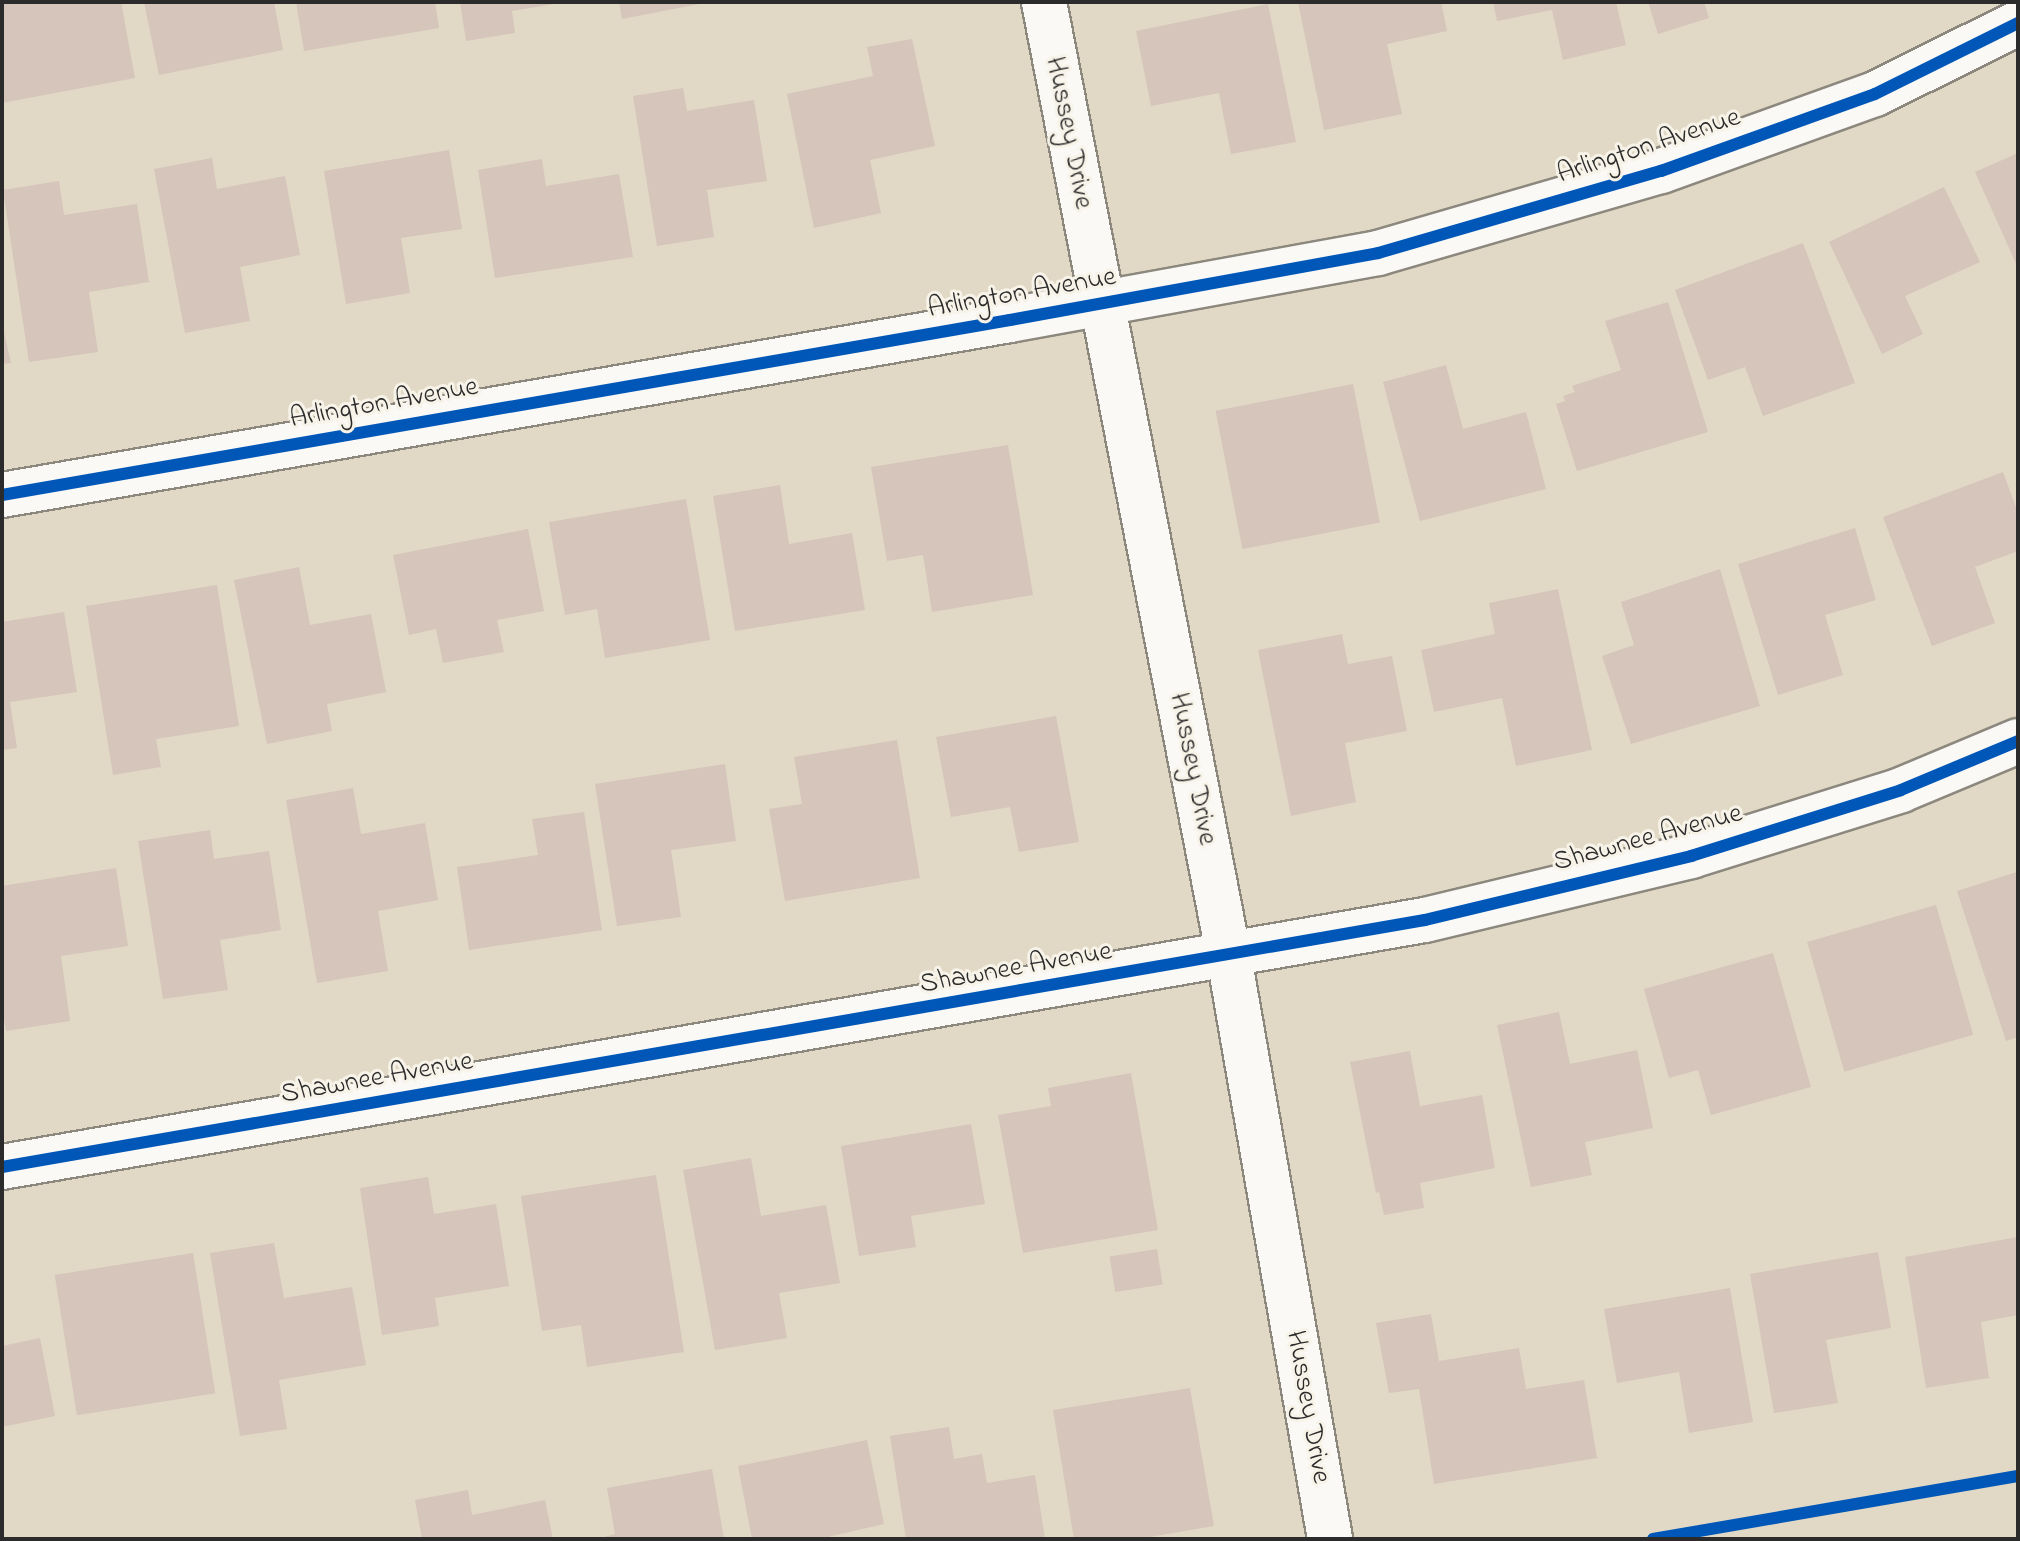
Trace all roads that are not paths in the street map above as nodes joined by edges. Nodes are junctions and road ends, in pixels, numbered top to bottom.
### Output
1 (1044, 2) edge
2 (2018, 23) edge
3 (1101, 304) junction
4 (2, 495) edge
5 (2018, 741) edge
6 (1229, 957) junction
7 (2, 1167) edge
8 (1330, 1539) edge

1 - 3 street, Hussey Drive
2 - 3 street, Arlington Avenue
3 - 4 street, Arlington Avenue
3 - 6 street, Hussey Drive
5 - 6 street, Shawnee Avenue
6 - 7 street, Shawnee Avenue
6 - 8 street, Hussey Drive

